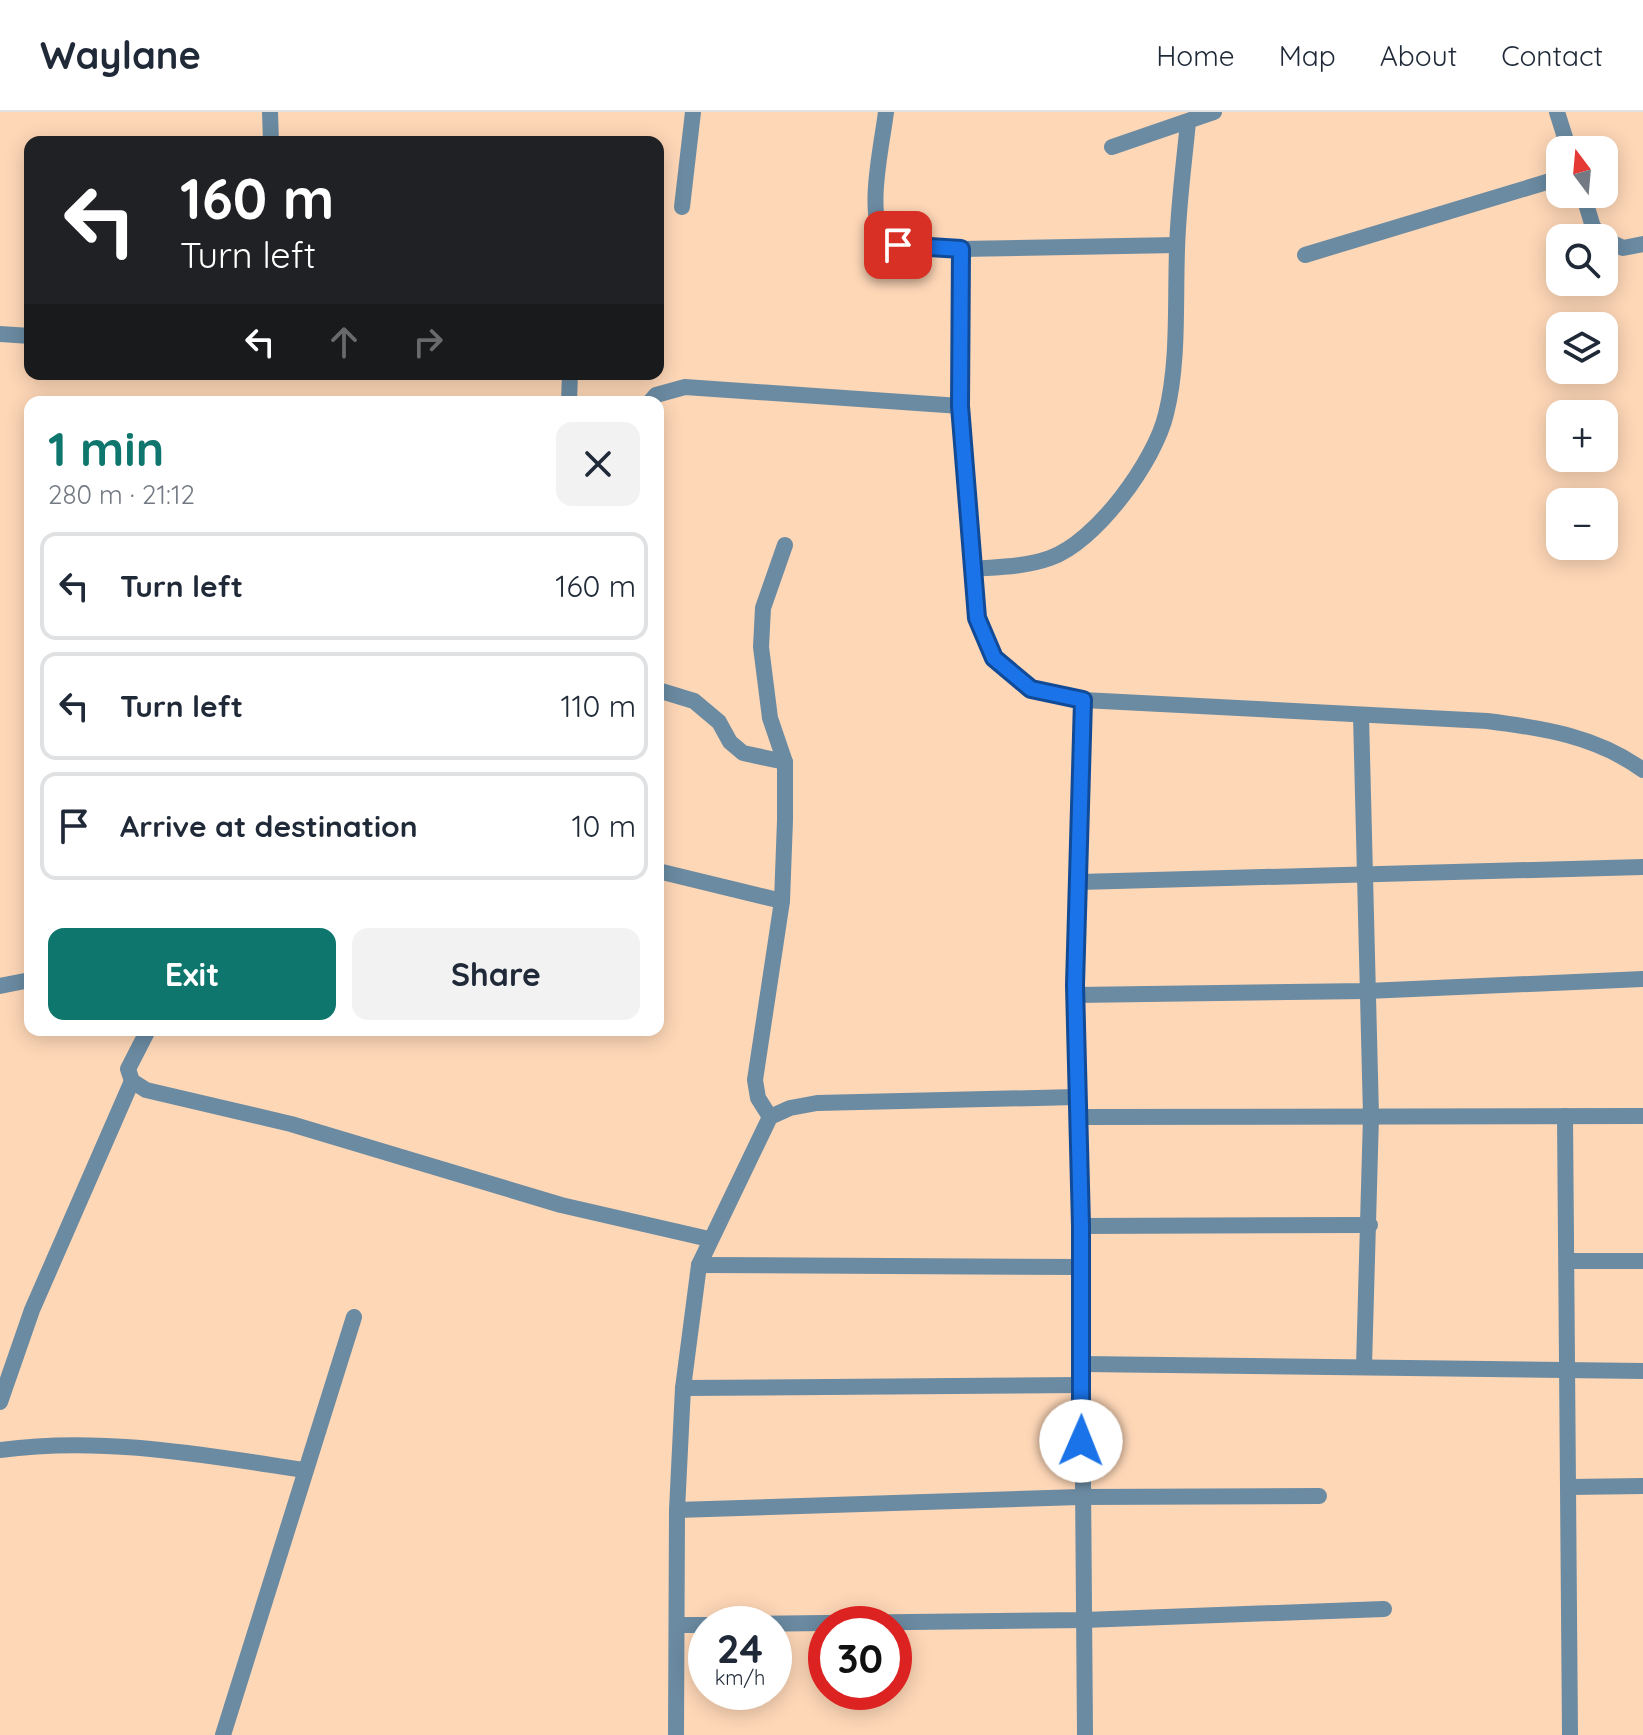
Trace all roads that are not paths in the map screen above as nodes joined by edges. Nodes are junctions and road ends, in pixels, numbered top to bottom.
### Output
1 (270, 112) edge
2 (693, 112) edge
3 (886, 112) edge
4 (1214, 112) edge
5 (1557, 112) edge
6 (1188, 122) junction
7 (271, 136) edge
8 (1565, 136) edge
9 (1112, 147) dead end
10 (1546, 182) edge
11 (682, 207) dead end
12 (1643, 244) edge
13 (1177, 245) junction
14 (1618, 246) edge
15 (961, 249) junction
16 (1305, 255) dead end
17 (0, 334) edge
18 (24, 336) edge
19 (655, 396) edge
20 (960, 406) junction
21 (785, 545) dead end
22 (972, 569) junction
23 (664, 692) edge
24 (1083, 700) junction
25 (1361, 715) junction
26 (785, 762) junction
27 (1643, 770) edge
28 (1643, 867) edge
29 (664, 872) edge
30 (1366, 874) junction
31 (1079, 882) junction
32 (782, 901) junction
33 (1643, 979) edge
34 (24, 981) edge
35 (0, 986) edge
36 (1367, 991) junction
37 (1076, 995) junction
38 (145, 1036) edge
39 (132, 1081) junction
40 (1077, 1097) junction
41 (1371, 1116) junction
42 (1565, 1116) junction
43 (1643, 1116) edge
44 (770, 1117) junction
45 (1077, 1117) junction
46 (1370, 1225) junction
47 (1081, 1226) junction
48 (709, 1239) junction
49 (1567, 1261) junction
50 (1643, 1261) edge
51 (699, 1265) junction
52 (1081, 1267) junction
53 (354, 1317) dead end
54 (1082, 1364) junction
55 (1364, 1366) junction
56 (1568, 1370) junction
57 (1643, 1371) edge
58 (1082, 1385) junction
59 (683, 1388) junction
60 (0, 1402) edge
61 (0, 1450) edge
62 (304, 1470) junction
63 (1643, 1486) edge
64 (1569, 1487) junction
65 (1319, 1496) dead end
66 (1080, 1497) junction
67 (677, 1510) junction
68 (1384, 1609) dead end
69 (1084, 1620) junction
70 (792, 1623) edge
71 (679, 1625) junction
72 (688, 1625) edge
73 (223, 1735) edge
74 (676, 1735) edge
75 (1085, 1735) edge
76 (1570, 1735) edge

1 - 7 street
2 - 11 street
3 - 15 street
4 - 6 street
5 - 8 street
6 - 9 street
6 - 13 street
10 - 16 street
12 - 14 street
13 - 15 street
13 - 22 street
15 - 20 street
17 - 18 street
19 - 20 street
20 - 22 street
21 - 26 street
22 - 24 street
23 - 26 street
24 - 25 street
24 - 31 street
25 - 27 street
25 - 30 street
26 - 32 street
28 - 30 street
29 - 32 street
30 - 31 street
30 - 36 street
31 - 37 street
32 - 44 street
33 - 36 street
34 - 35 street
36 - 37 street
36 - 41 street
37 - 40 street
38 - 39 street
39 - 48 street
39 - 60 street
40 - 44 street
40 - 45 street
41 - 42 street
41 - 45 street
41 - 46 street
42 - 43 street
42 - 49 street
44 - 48 street
45 - 47 street
46 - 47 street
46 - 55 street
47 - 52 street
48 - 51 street
49 - 50 street
49 - 56 street
51 - 52 street
51 - 59 street
52 - 54 street
53 - 62 street
54 - 55 street
54 - 58 street
55 - 56 street
56 - 57 street
56 - 64 street
58 - 59 street
58 - 66 street
59 - 67 street
61 - 62 street
62 - 73 street
63 - 64 street
64 - 76 street
65 - 66 street
66 - 67 street
66 - 69 street
67 - 71 street
68 - 69 street
69 - 70 street
69 - 75 street
71 - 72 street
71 - 74 street

